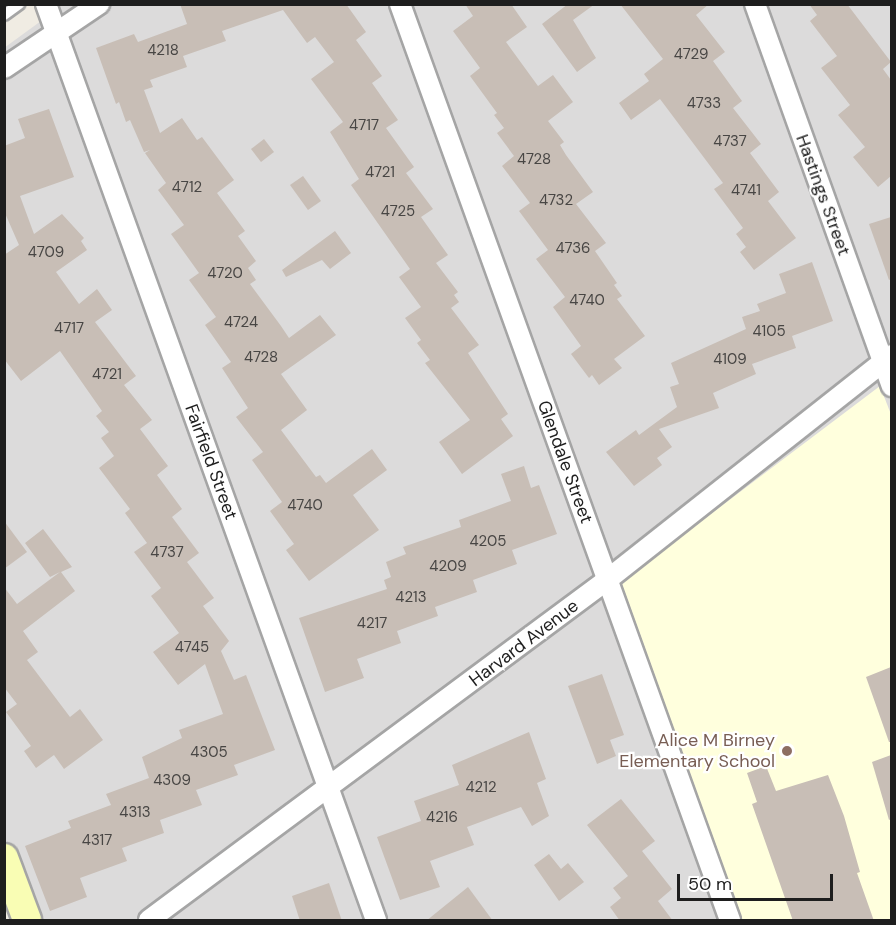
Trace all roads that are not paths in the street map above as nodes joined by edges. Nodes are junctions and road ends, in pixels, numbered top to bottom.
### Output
1 (19, 4) edge
2 (46, 4) edge
3 (99, 4) edge
4 (400, 4) edge
5 (755, 4) edge
6 (4, 15) edge
7 (56, 35) junction
8 (4, 68) edge
9 (887, 358) edge
10 (891, 386) edge
11 (608, 580) junction
12 (330, 789) junction
13 (4, 858) edge
14 (27, 921) edge
15 (149, 921) edge
16 (376, 921) edge
17 (730, 921) edge

1 - 6 lane
2 - 7 street, Fairfield Street
3 - 7 street
4 - 11 street, Glendale Street
5 - 9 street, Hastings Street
7 - 8 street
7 - 12 street, Fairfield Street
9 - 10 street, Hastings Street
9 - 11 street, Harvard Avenue
11 - 12 street, Harvard Avenue
11 - 17 street, Glendale Street
12 - 15 street, Harvard Avenue
12 - 16 street, Fairfield Street
13 - 14 main road

